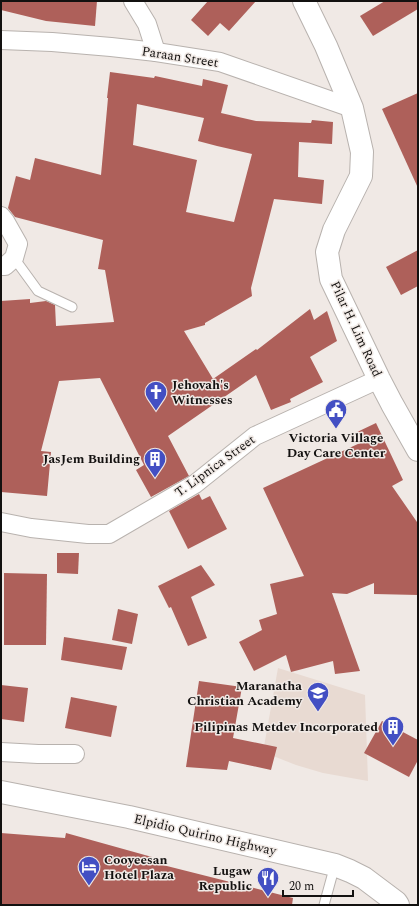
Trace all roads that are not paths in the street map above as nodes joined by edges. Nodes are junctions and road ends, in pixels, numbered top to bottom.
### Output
1 (133, 1) edge
2 (304, 1) edge
3 (1, 40) edge
4 (156, 52) junction
5 (352, 108) junction
6 (1, 216) edge
7 (7, 262) edge
8 (72, 307) dead end
9 (379, 379) junction
10 (418, 450) edge
11 (1, 522) edge
12 (1, 752) edge
13 (75, 754) dead end
14 (1, 792) edge
15 (335, 865) junction
16 (324, 905) edge
17 (398, 905) edge

1 - 4 street
2 - 5 main road, Pilar H. Lim Road
3 - 4 street, Paraan Street
4 - 5 street, Paraan Street
5 - 9 main road, Pilar H. Lim Road
6 - 7 street
7 - 8 lane
9 - 10 main road, Pilar H. Lim Road
9 - 11 street, T. Lipnica Street
12 - 13 street
14 - 15 main road, Elpidio Quirino Highway
15 - 16 lane
15 - 17 main road, Elpidio Quirino Highway

